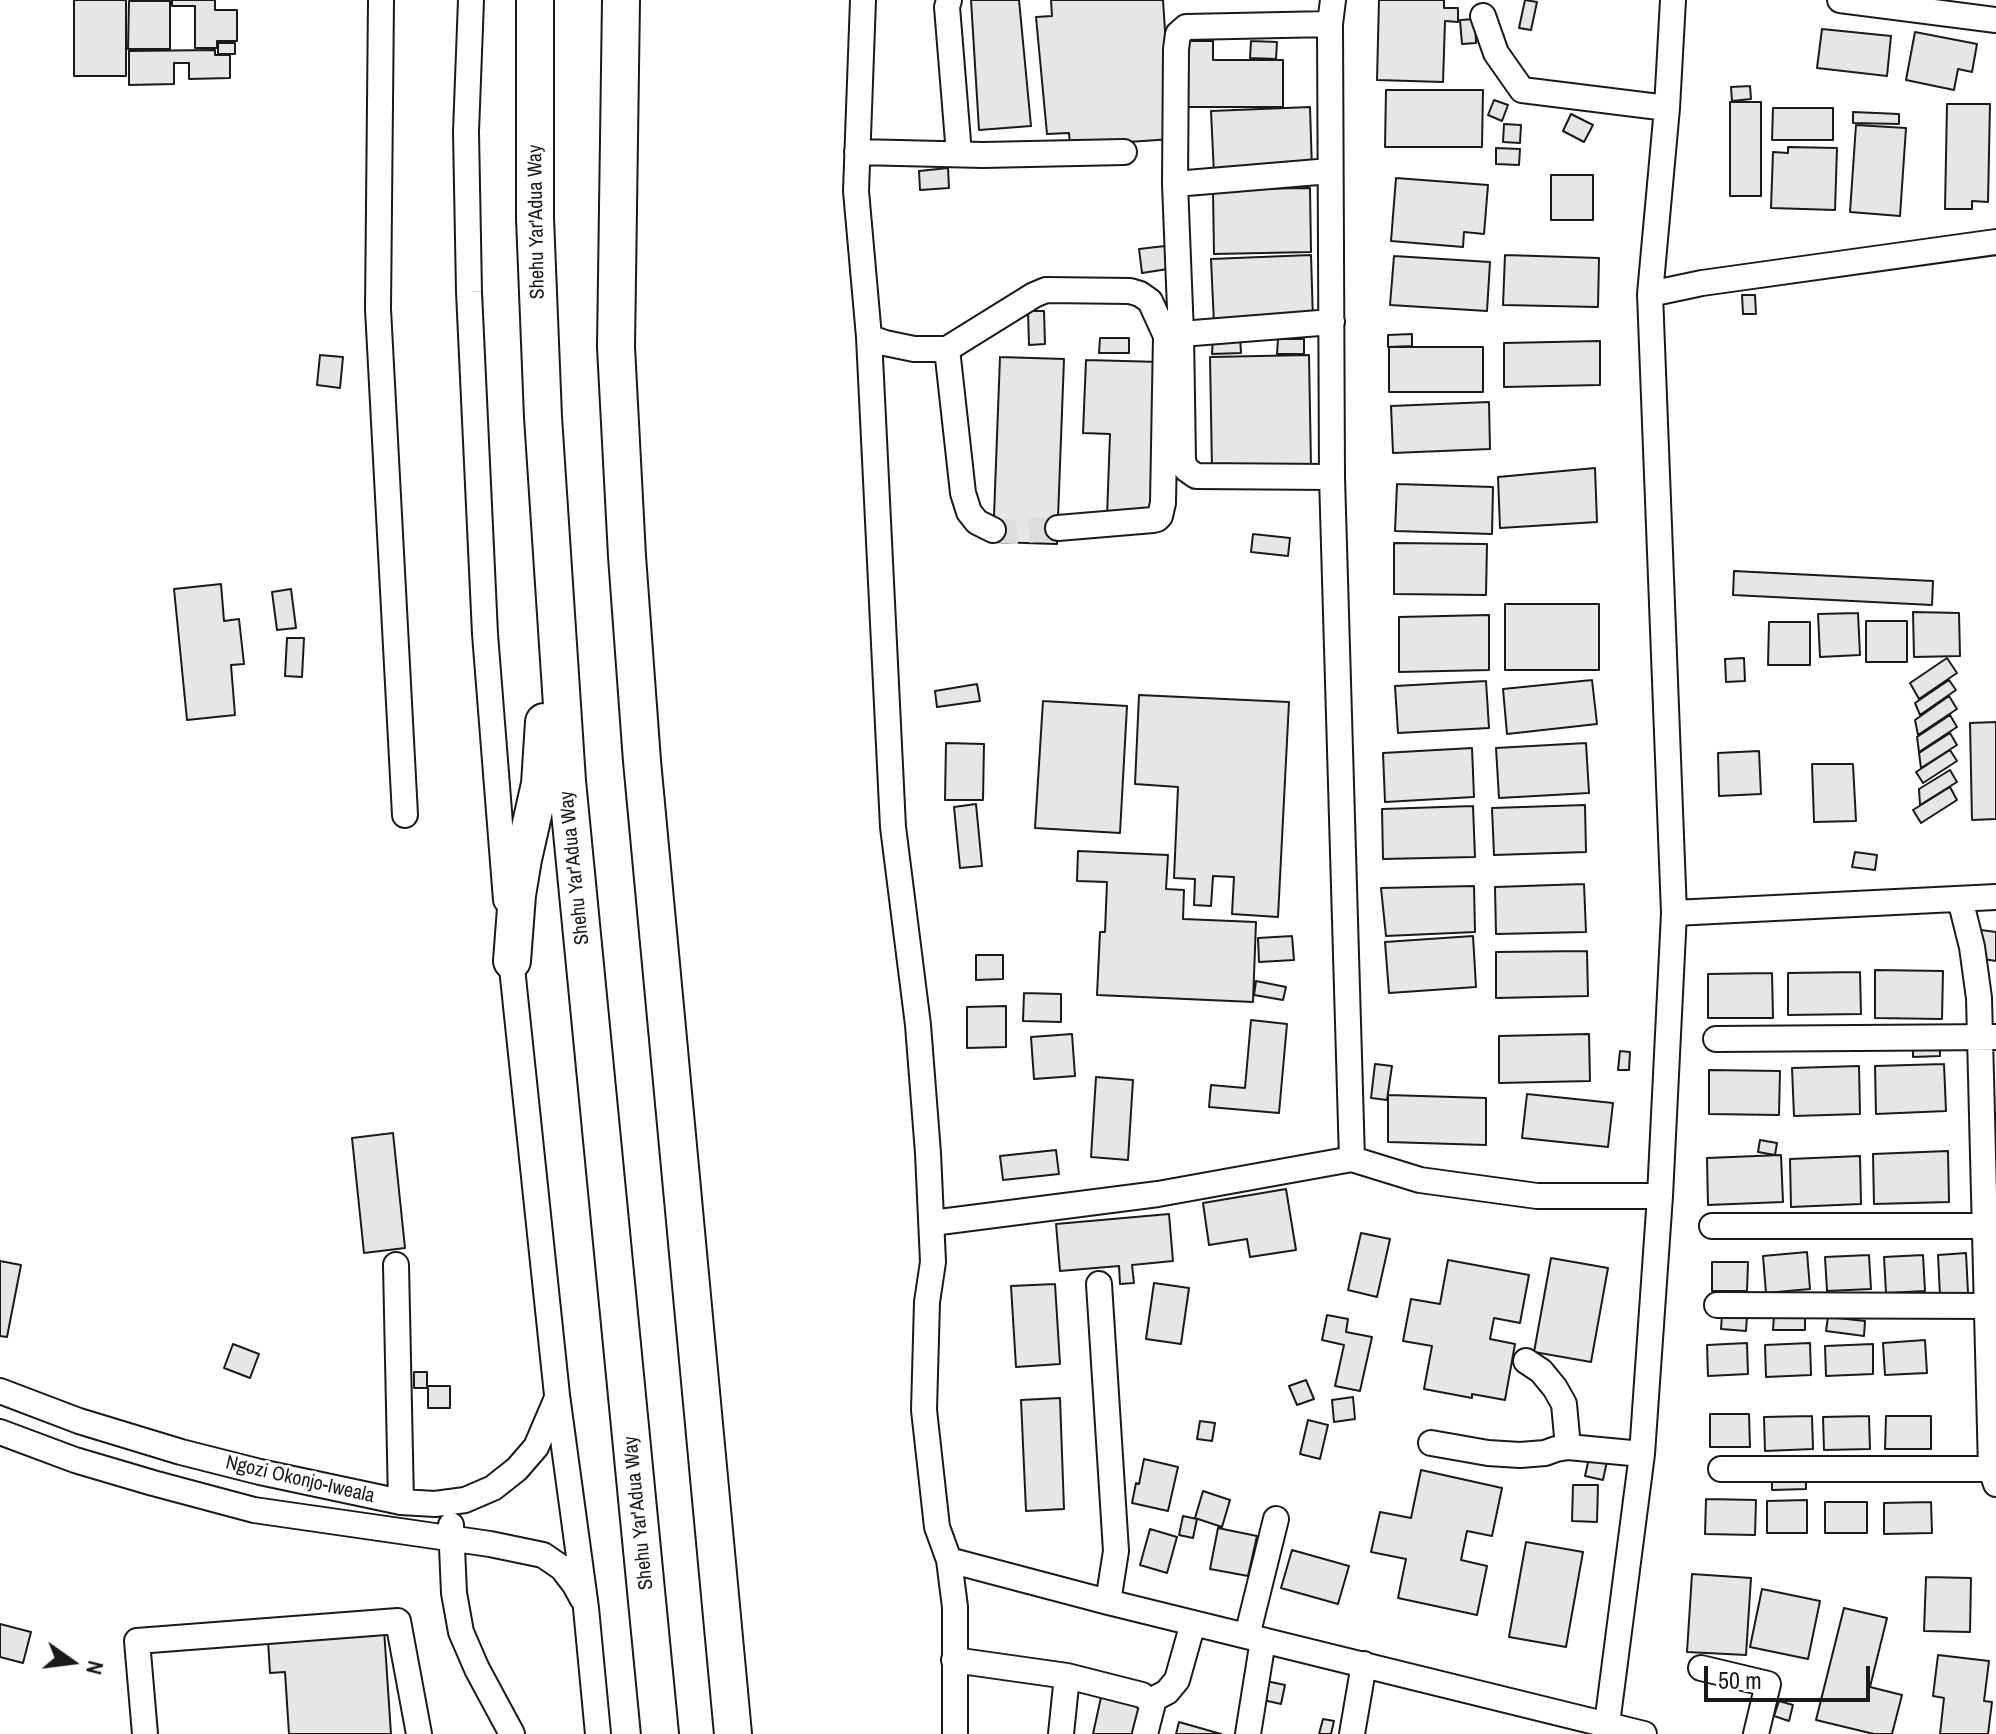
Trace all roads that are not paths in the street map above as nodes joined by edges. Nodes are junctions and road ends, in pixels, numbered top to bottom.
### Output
1 (381, 0) edge
2 (471, 0) edge
3 (535, 0) edge
4 (621, 0) edge
5 (863, 0) edge
6 (949, 0) edge
7 (1673, 0) edge
8 (1840, 0) edge
9 (1332, 12) edge
10 (1483, 16) dead end
11 (1996, 20) edge
12 (1667, 108) junction
13 (857, 152) junction
14 (1124, 152) dead end
15 (959, 154) junction
16 (1330, 171) junction
17 (1175, 184) junction
18 (1996, 242) edge
19 (1650, 294) junction
20 (1332, 322) junction
21 (1181, 334) junction
22 (869, 337) junction
23 (947, 349) junction
24 (1332, 477) junction
25 (1058, 528) tunnel mouth
26 (993, 530) tunnel mouth
27 (555, 601) junction
28 (405, 815) dead end
29 (1996, 897) edge
30 (1960, 899) junction
31 (1674, 913) junction
32 (512, 961) junction
33 (1988, 1038) edge
34 (1716, 1039) dead end
35 (1352, 1159) junction
36 (1660, 1196) junction
37 (932, 1223) junction
38 (1712, 1226) dead end
39 (1985, 1226) junction
40 (396, 1265) dead end
41 (1099, 1284) dead end
42 (1717, 1305) dead end
43 (1987, 1306) junction
44 (1526, 1361) dead end
45 (0, 1391) edge
46 (557, 1395) junction
47 (0, 1432) edge
48 (1431, 1443) dead end
49 (1568, 1447) junction
50 (1642, 1454) junction
51 (1721, 1469) dead end
52 (1994, 1474) edge
53 (401, 1502) junction
54 (450, 1502) junction
55 (1276, 1519) dead end
56 (451, 1539) junction
57 (949, 1560) junction
58 (1108, 1602) junction
59 (586, 1608) junction
60 (1193, 1623) junction
61 (1255, 1638) junction
62 (954, 1660) junction
63 (1364, 1664) junction
64 (1701, 1668) dead end
65 (1067, 1676) junction
66 (1150, 1701) junction
67 (1607, 1724) junction
68 (145, 1734) edge
69 (419, 1734) edge
70 (512, 1734) edge
71 (598, 1734) edge
72 (660, 1734) edge
73 (733, 1734) edge
74 (955, 1734) edge
75 (1061, 1734) edge
76 (1145, 1734) edge
77 (1248, 1734) edge
78 (1352, 1734) edge
79 (1644, 1734) edge
80 (1756, 1734) edge

1 - 28 street
2 - 32 street
3 - 27 highway, Shehu Yar'Adua Way
4 - 73 highway
5 - 13 street
6 - 15 street
7 - 12 street
8 - 11 street
9 - 16 street
9 - 17 street
10 - 12 street
12 - 19 street
13 - 15 street
13 - 22 street
14 - 15 street
16 - 17 street
16 - 20 street
17 - 21 street
18 - 19 street
19 - 31 street
20 - 21 street
20 - 24 street
21 - 24 street
22 - 23 street
22 - 37 street
23 - 25 street
23 - 26 street
24 - 35 street
27 - 32 highway
27 - 72 highway, Shehu Yar'Adua Way
29 - 30 street
30 - 31 street
30 - 33 street
31 - 36 street
32 - 46 street
33 - 34 street
33 - 39 street
35 - 36 street
35 - 37 street
36 - 50 street
37 - 57 street
38 - 39 street
39 - 43 street
40 - 53 street
41 - 58 street
42 - 43 street
43 - 52 street
44 - 49 street
45 - 53 street, Ngozi Okonjo-Iweala
46 - 54 street, Ngozi Okonjo-Iweala
46 - 59 street
47 - 56 street
48 - 49 street
49 - 50 street
50 - 67 street
51 - 52 street
53 - 54 street, Ngozi Okonjo-Iweala
54 - 56 street
55 - 61 street
56 - 59 street
56 - 70 street
57 - 58 street
57 - 62 street
58 - 60 street
59 - 71 street
60 - 61 street
60 - 66 street
61 - 63 street
61 - 77 street
62 - 65 street
62 - 74 street
63 - 67 street
63 - 78 street
64 - 80 street
65 - 66 street
65 - 75 street
66 - 76 street
67 - 79 street
68 - 69 street

